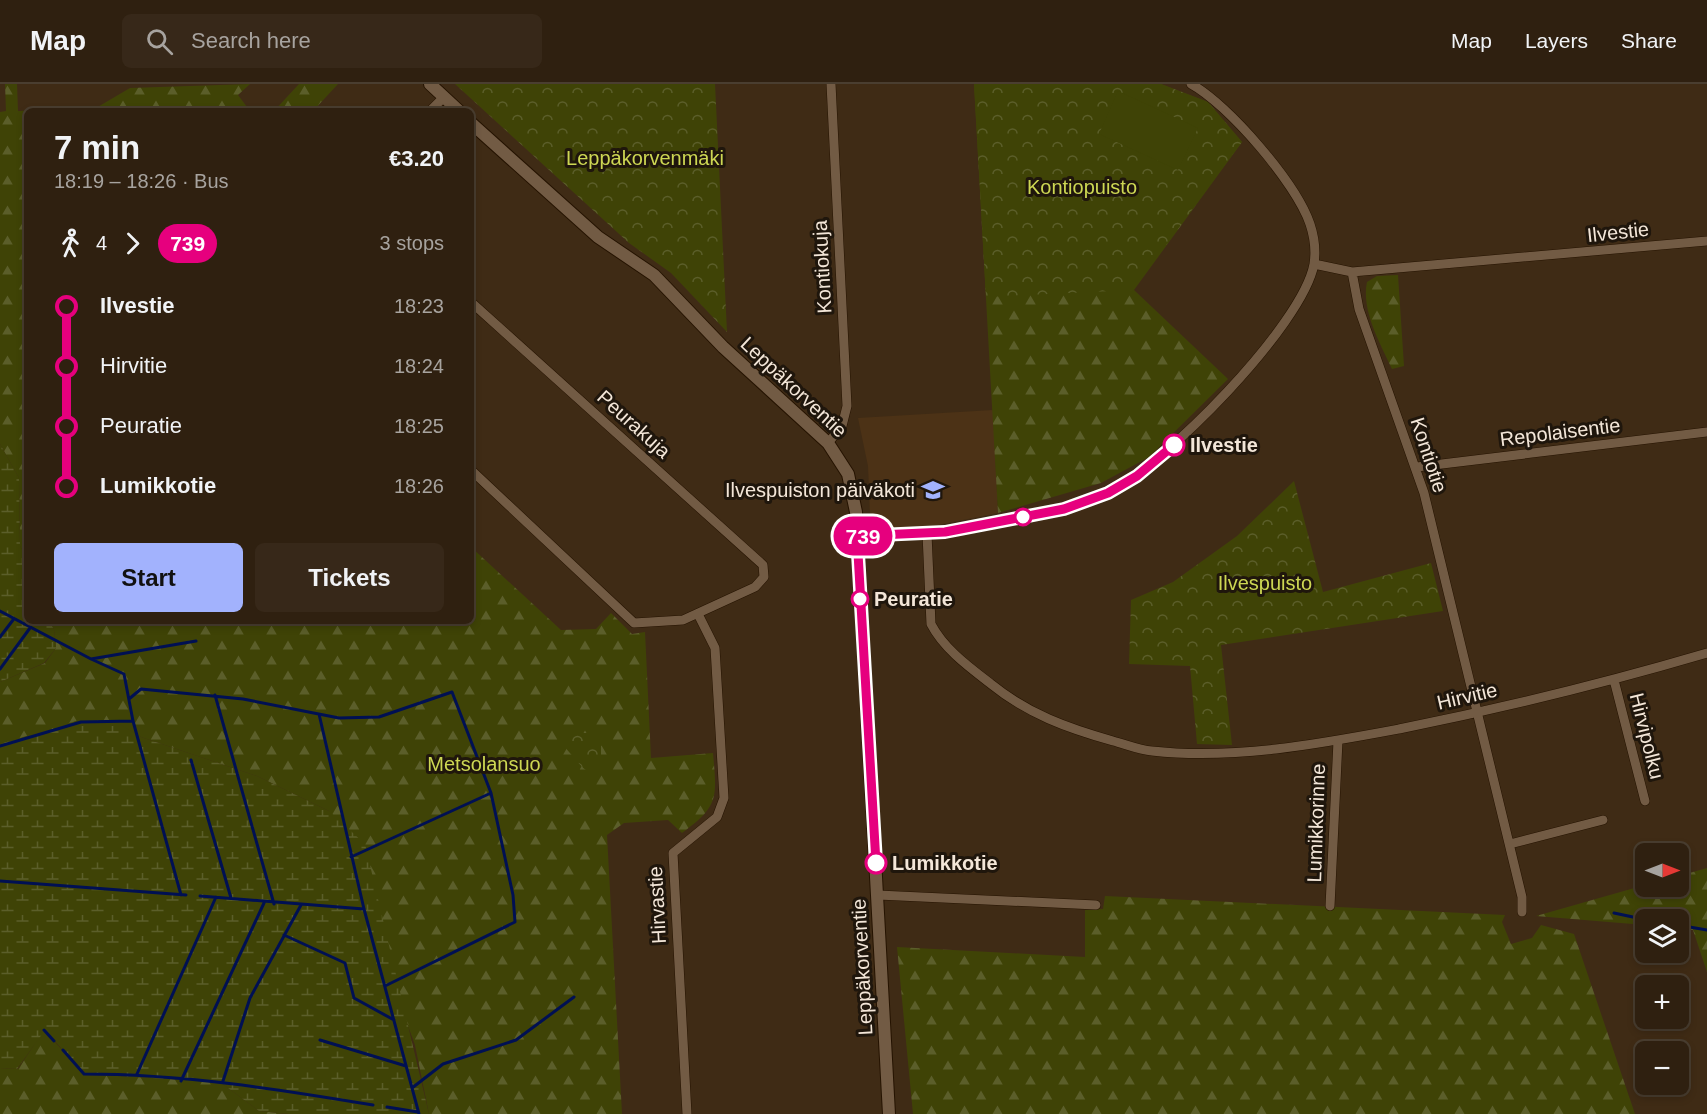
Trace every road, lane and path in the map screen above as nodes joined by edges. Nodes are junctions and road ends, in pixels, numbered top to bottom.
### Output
1 (430, 84) edge
2 (831, 84) edge
3 (1191, 84) edge
4 (1211, 89) edge
5 (444, 97) junction
6 (433, 108) edge
7 (456, 108) edge
8 (474, 126) edge
9 (1707, 241) edge
10 (1314, 264) junction
11 (1352, 272) junction
12 (474, 305) edge
13 (1707, 432) edge
14 (828, 443) junction
15 (1417, 467) junction
16 (474, 473) edge
17 (927, 534) junction
18 (857, 536) junction
19 (698, 614) junction
20 (1707, 653) edge
21 (1614, 680) junction
22 (1477, 713) junction
23 (1338, 741) junction
24 (1645, 801) dead end
25 (1603, 820) dead end
26 (1510, 844) junction
27 (878, 895) junction
28 (1096, 905) dead end
29 (1330, 906) dead end
30 (1522, 912) dead end
31 (687, 1114) edge
32 (889, 1114) edge

1 - 5 street
2 - 14 street, Kontiokuja
3 - 4 street
4 - 10 street
5 - 6 street
5 - 7 street
8 - 14 street, Leppäkorventie
9 - 11 street, Ilvestie
10 - 11 street
10 - 17 street
11 - 15 street, Kontiotie
12 - 19 street, Peurakuja
13 - 15 street, Repolaisentie
14 - 18 street, Leppäkorventie
15 - 22 street, Kontiotie
16 - 19 street
17 - 18 street
17 - 23 street, Hirvitie
18 - 27 street, Leppäkorventie
19 - 31 street, Hirvastie
20 - 21 street, Hirvitie
21 - 22 street, Hirvitie
21 - 24 street, Hirvipolku
22 - 23 street, Hirvitie
22 - 26 street, Kontiotie
23 - 29 street, Lumikkorinne
25 - 26 street
26 - 30 street, Kontiotie
27 - 28 street
27 - 32 street, Leppäkorventie

